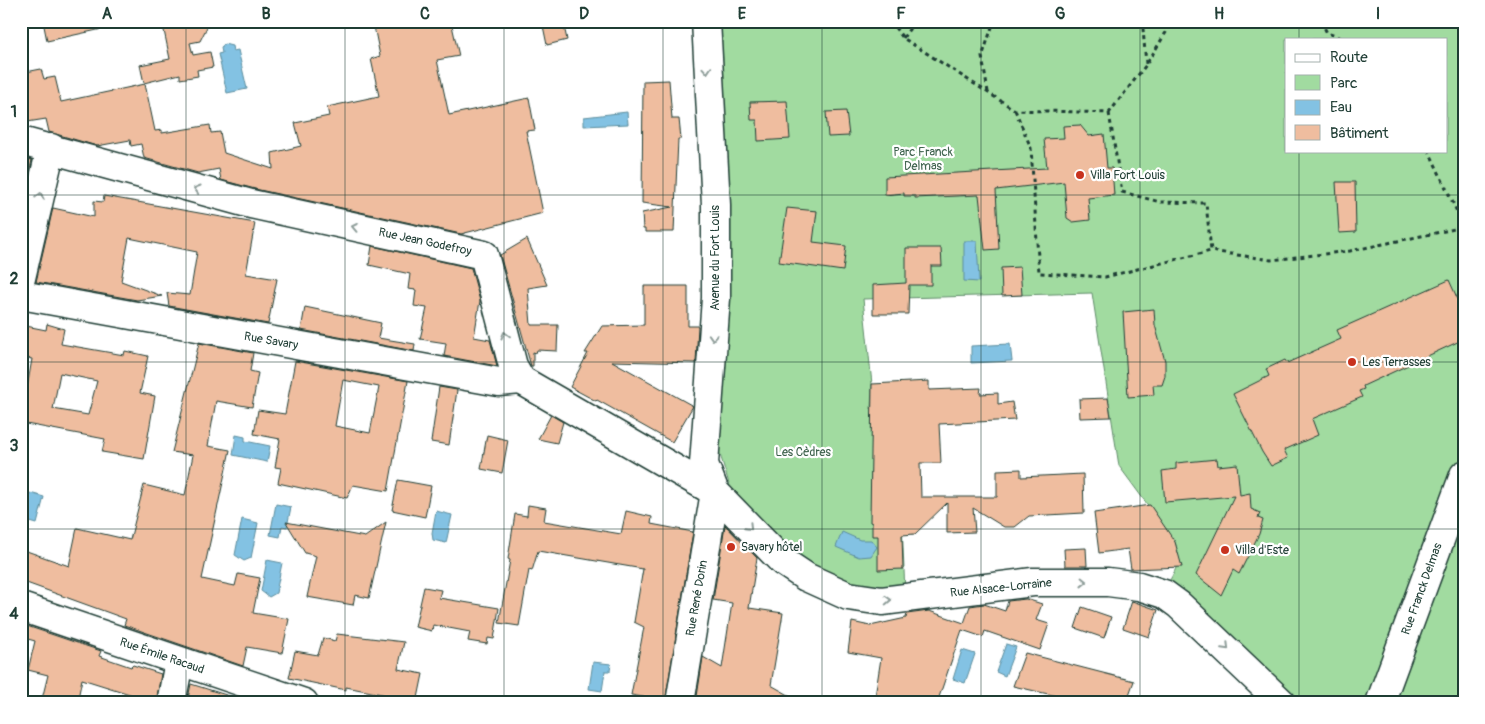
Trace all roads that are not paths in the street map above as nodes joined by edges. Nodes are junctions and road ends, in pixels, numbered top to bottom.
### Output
1 (706, 21) edge
2 (21, 141) edge
3 (51, 148) junction
4 (21, 278) edge
5 (21, 296) edge
6 (521, 380) junction
7 (1464, 475) edge
8 (715, 492) junction
9 (21, 607) edge
10 (179, 662) junction
11 (171, 703) edge
12 (304, 703) edge
13 (680, 703) edge
14 (1282, 703) edge
15 (1380, 703) edge

1 -> 8 street, Avenue du Fort Louis
2 - 3 street, Rue Jean Godefroy
4 -> 3 street
6 -> 3 street, Rue Jean Godefroy
5 - 6 street, Rue Savary
6 - 8 street
7 - 15 street, Rue Franck Delmas
8 - 13 street, Rue René Dorin
8 -> 14 street, Rue Alsace-Lorraine
9 - 10 street, Rue Émile Racaud
10 - 11 street
10 - 12 street, Rue Émile Racaud

